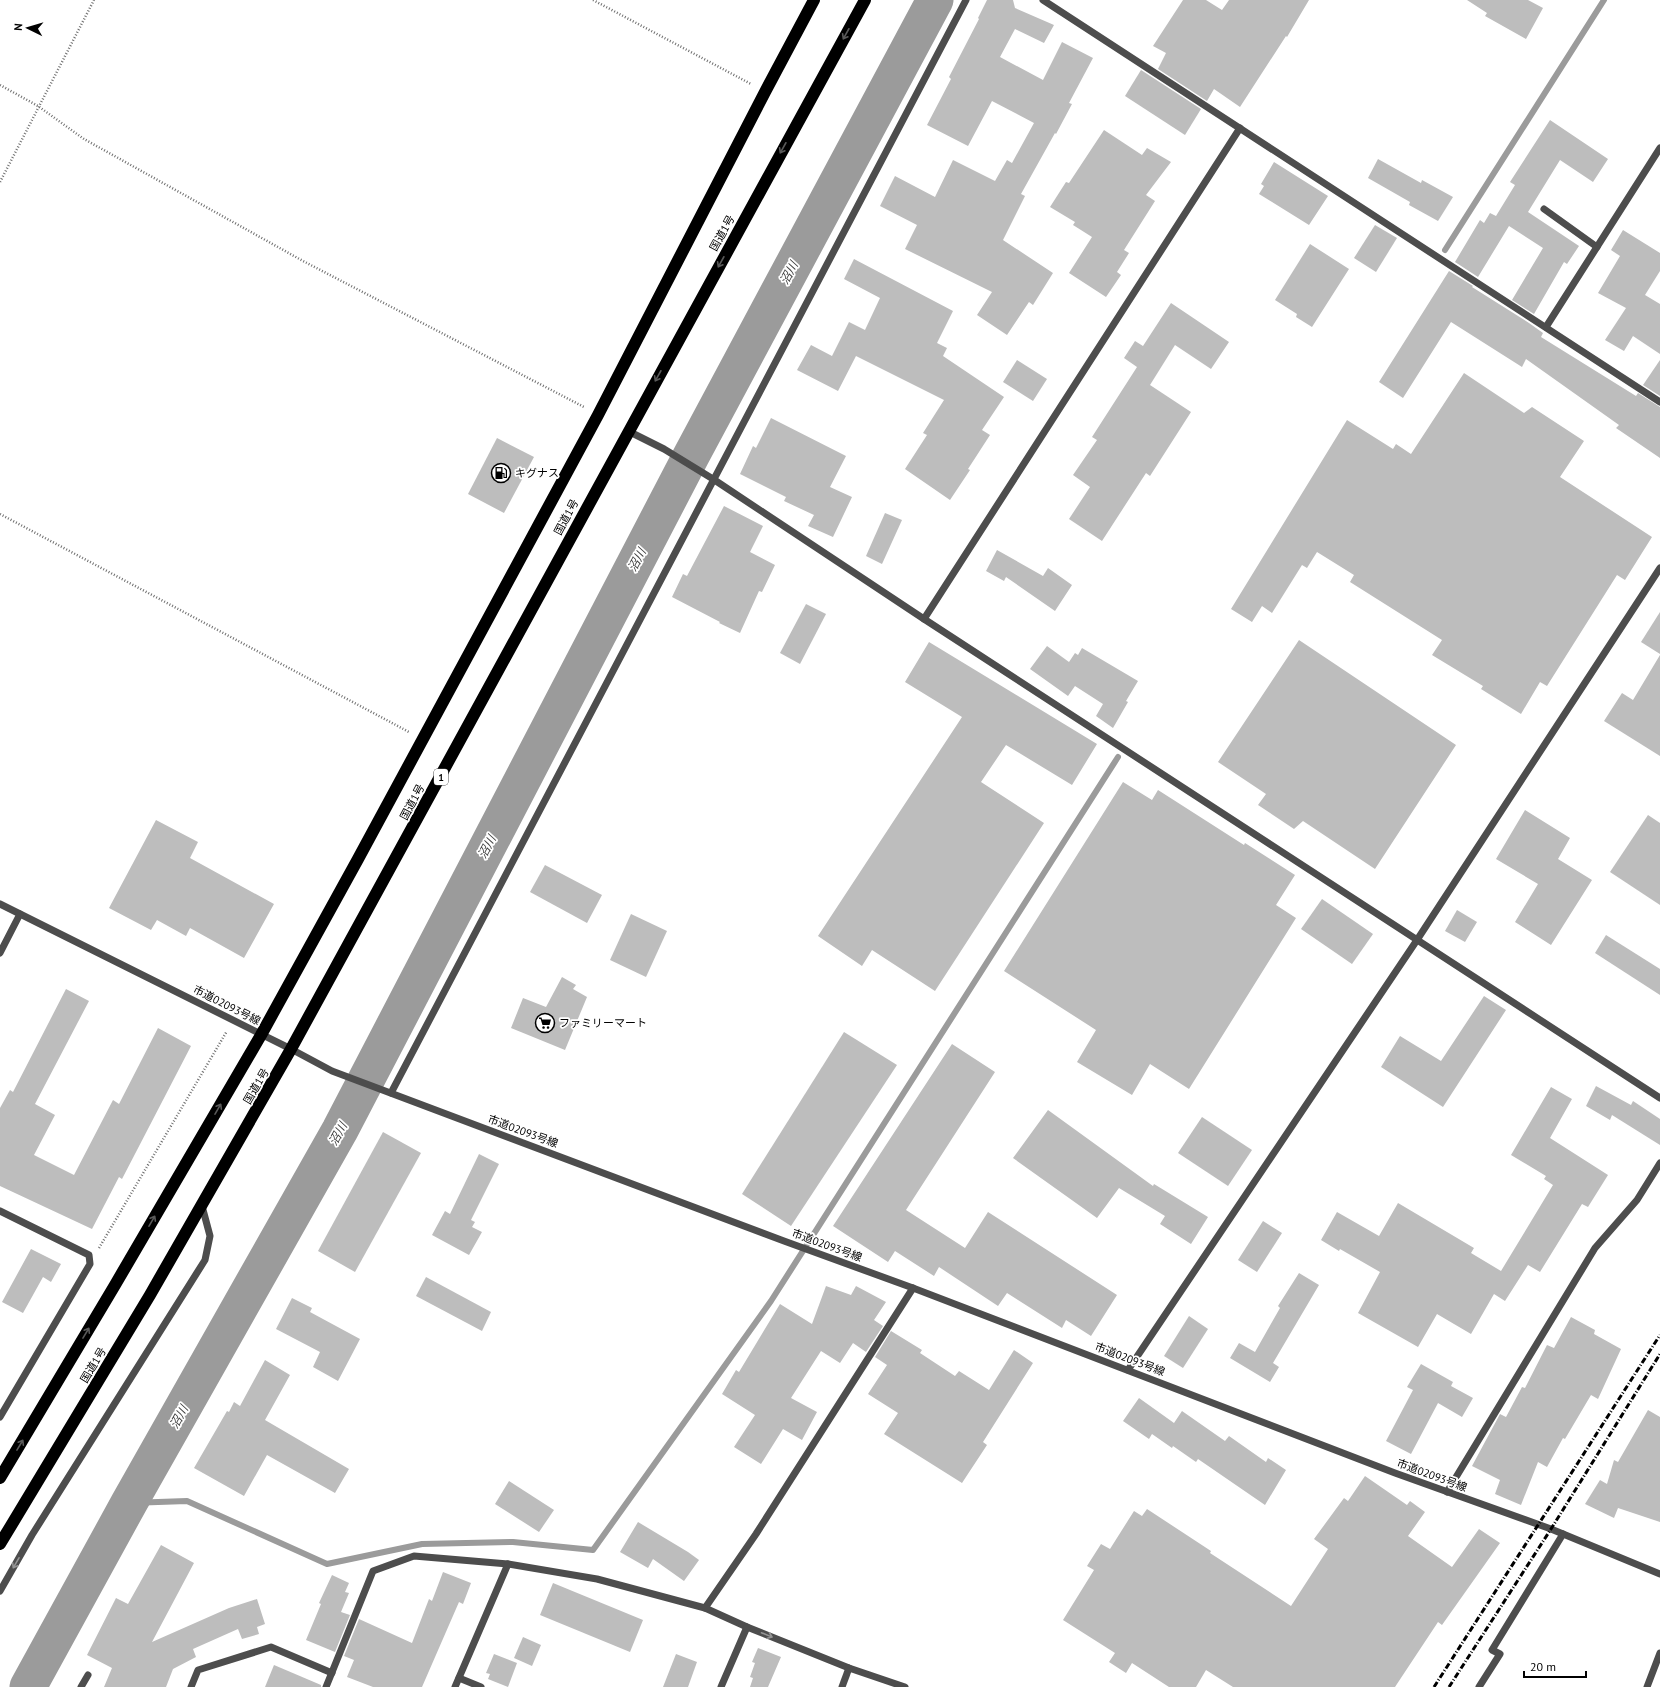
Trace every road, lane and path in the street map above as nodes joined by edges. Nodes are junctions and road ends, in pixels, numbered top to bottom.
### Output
1 (94, 0) edge
2 (593, 0) edge
3 (814, 0) edge
4 (864, 0) edge
5 (966, 0) edge
6 (1043, 0) edge
7 (0, 85) edge
8 (765, 92) junction
9 (38, 106) junction
10 (1240, 128) junction
11 (1660, 148) edge
12 (0, 182) edge
13 (1544, 209) dead end
14 (1597, 247) junction
15 (1546, 327) junction
16 (1660, 402) edge
17 (598, 415) junction
18 (628, 431) junction
19 (710, 477) junction
20 (0, 514) edge
21 (1660, 568) edge
22 (924, 619) junction
23 (422, 739) junction
24 (0, 904) edge
25 (20, 914) junction
26 (1417, 940) junction
27 (0, 953) edge
28 (233, 1021) junction
29 (261, 1035) junction
30 (291, 1049) junction
31 (388, 1092) junction
32 (1660, 1098) edge
33 (1660, 1163) edge
34 (202, 1205) junction
35 (0, 1211) edge
36 (90, 1264) junction
37 (913, 1288) junction
38 (1128, 1370) junction
39 (1, 1412) edge
40 (0, 1478) edge
41 (1446, 1492) junction
42 (1564, 1534) junction
43 (0, 1544) edge
44 (508, 1564) junction
45 (1660, 1574) edge
46 (0, 1591) edge
47 (705, 1608) junction
48 (747, 1627) junction
49 (1660, 1652) edge
50 (849, 1668) junction
51 (332, 1673) junction
52 (88, 1675) dead end
53 (459, 1678) junction
54 (81, 1687) edge
55 (191, 1687) edge
56 (326, 1687) edge
57 (455, 1687) edge
58 (481, 1687) edge
59 (721, 1687) edge
60 (842, 1687) edge
61 (905, 1687) edge
62 (1480, 1687) edge
63 (1647, 1687) edge

1 - 9 path
2 - 8 path
3 - 8 highway, 国道1号
4 -> 18 highway, 国道1号 / 1
5 - 19 street
6 - 10 street
7 - 9 path
8 - 17 highway, 国道1号
9 - 12 path
9 - 17 path
10 - 15 street
10 - 22 street
11 - 14 street
13 - 14 street
14 - 15 street
15 - 16 street
17 - 23 highway, 国道1号
18 - 19 street
18 - 30 highway, 国道1号 / 1
19 - 22 street
19 - 31 street
20 - 23 path
21 - 26 street
22 - 26 street
23 - 29 highway, 国道1号
24 - 25 street, 市道02093号線
25 - 27 street
25 - 28 street, 市道02093号線
26 - 32 street
26 - 38 street
28 - 29 street, 市道02093号線
28 - 36 path
29 - 30 street, 市道02093号線
40 -> 29 highway, 国道1号
30 - 31 street, 市道02093号線
30 - 34 highway, 国道1号 / 1
31 - 37 street, 市道02093号線
33 - 41 street
34 - 43 highway, 国道1号 / 1
34 -> 46 street
35 - 36 street
36 - 39 street
37 - 38 street, 市道02093号線
37 - 47 street
38 - 41 street, 市道02093号線
41 - 42 street, 市道02093号線
42 - 45 street, 市道02093号線
42 - 62 street
44 - 47 street
44 - 51 street
44 - 53 street
47 - 48 street
48 -> 50 street
48 - 59 street
49 - 63 street
50 - 60 street
50 - 61 street
51 - 55 street
51 - 56 street
52 - 54 street
53 - 57 street
53 - 58 street

